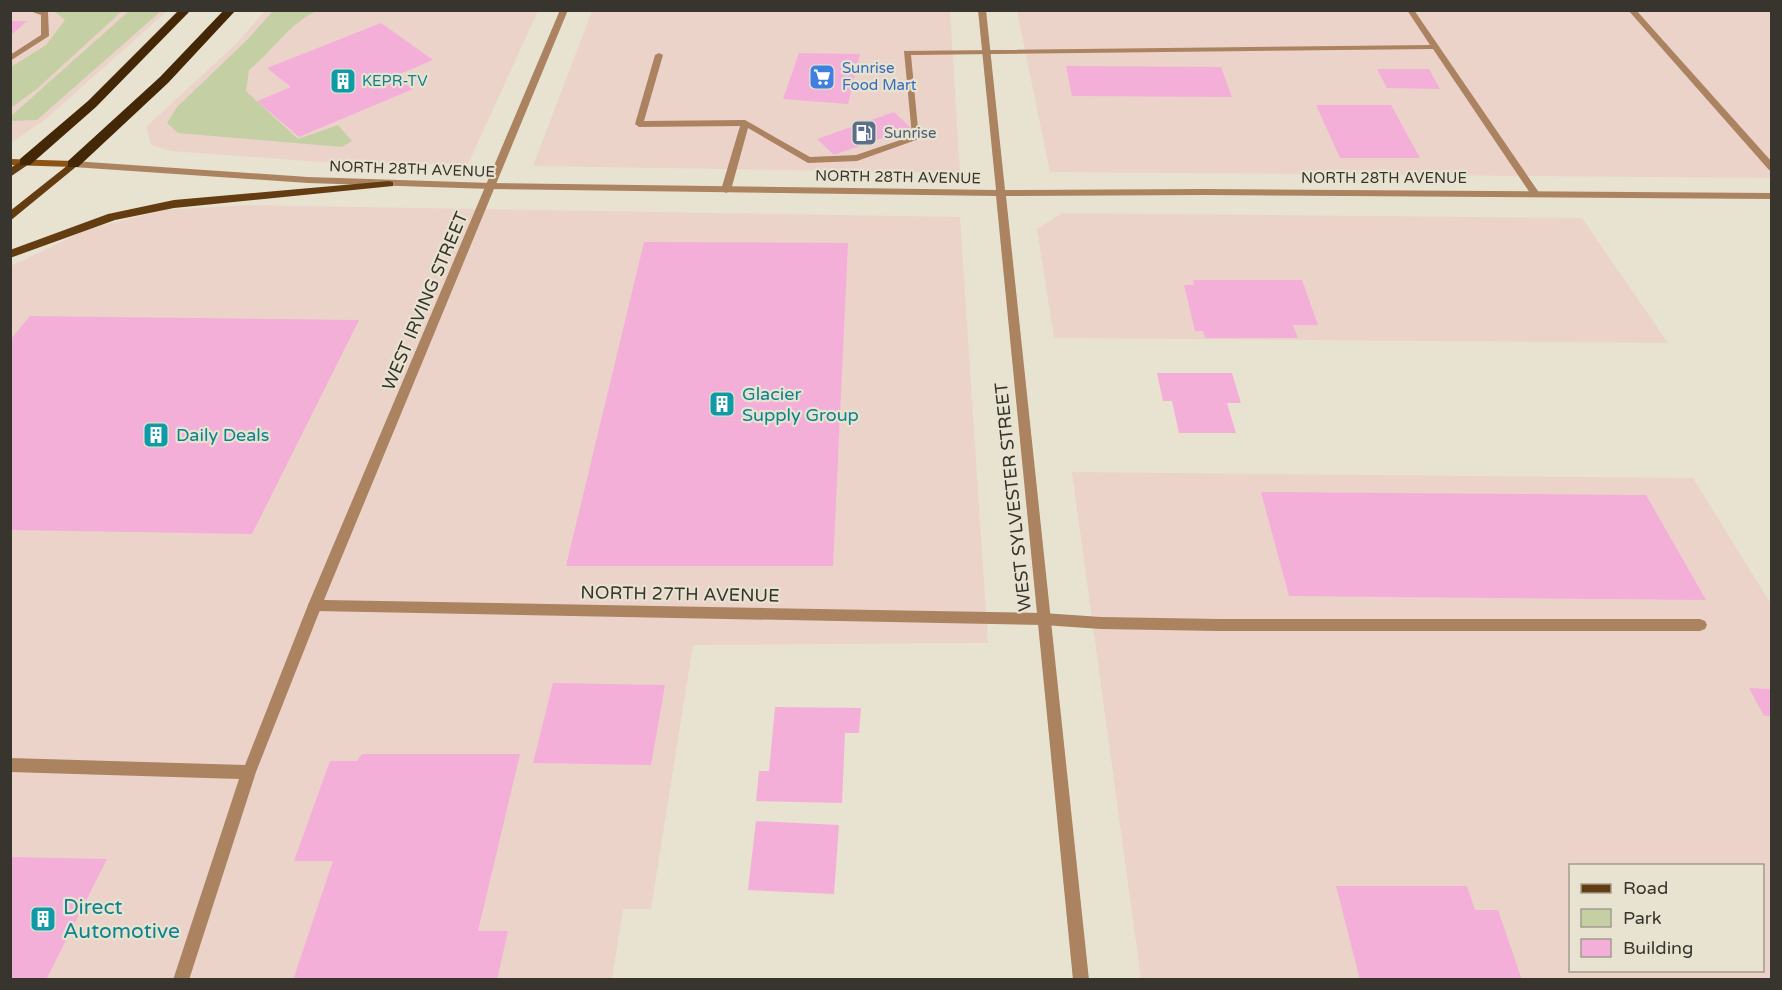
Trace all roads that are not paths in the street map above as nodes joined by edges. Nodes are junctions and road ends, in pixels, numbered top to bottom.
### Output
1 (30, 10) edge
2 (186, 10) edge
3 (231, 10) edge
4 (564, 10) edge
5 (982, 10) edge
6 (1410, 10) edge
7 (1631, 10) edge
8 (1435, 47) junction
9 (986, 52) junction
10 (658, 56) dead end
11 (10, 58) edge
12 (745, 123) junction
13 (10, 162) edge
14 (25, 162) junction
15 (73, 164) junction
16 (1772, 168) edge
17 (10, 174) edge
18 (389, 184) junction
19 (491, 186) junction
20 (726, 190) junction
21 (1000, 193) junction
22 (1535, 194) junction
23 (1772, 196) edge
24 (10, 217) edge
25 (10, 254) edge
26 (315, 605) junction
27 (1043, 619) junction
28 (1700, 625) dead end
29 (10, 765) edge
30 (249, 772) junction
31 (181, 980) edge
32 (1081, 980) edge

1 - 11 street
2 - 14 highway
3 - 15 highway
4 - 19 street, WEST IRVING STREET
5 - 9 street, WEST SYLVESTER STREET
6 - 8 street
7 - 16 street
8 - 9 street
8 - 22 street
9 - 12 street
9 - 21 street, WEST SYLVESTER STREET
10 - 12 street
12 - 20 street
13 - 14 main road, NORTH 28TH AVENUE
14 - 15 main road, NORTH 28TH AVENUE
14 - 17 main road
15 - 18 street, NORTH 28TH AVENUE
15 - 24 main road
18 - 19 street, NORTH 28TH AVENUE
18 - 25 main road
19 - 20 street, NORTH 28TH AVENUE
19 - 26 street, WEST IRVING STREET
20 - 21 street, NORTH 28TH AVENUE
21 - 22 street, NORTH 28TH AVENUE
21 - 27 street, WEST SYLVESTER STREET
22 - 23 street, NORTH 28TH AVENUE
26 - 27 street, NORTH 27TH AVENUE
26 - 30 street, WEST IRVING STREET
27 - 28 street, NORTH 27TH AVENUE
27 - 32 street, WEST SYLVESTER STREET
29 - 30 street
30 - 31 street, WEST IRVING STREET

